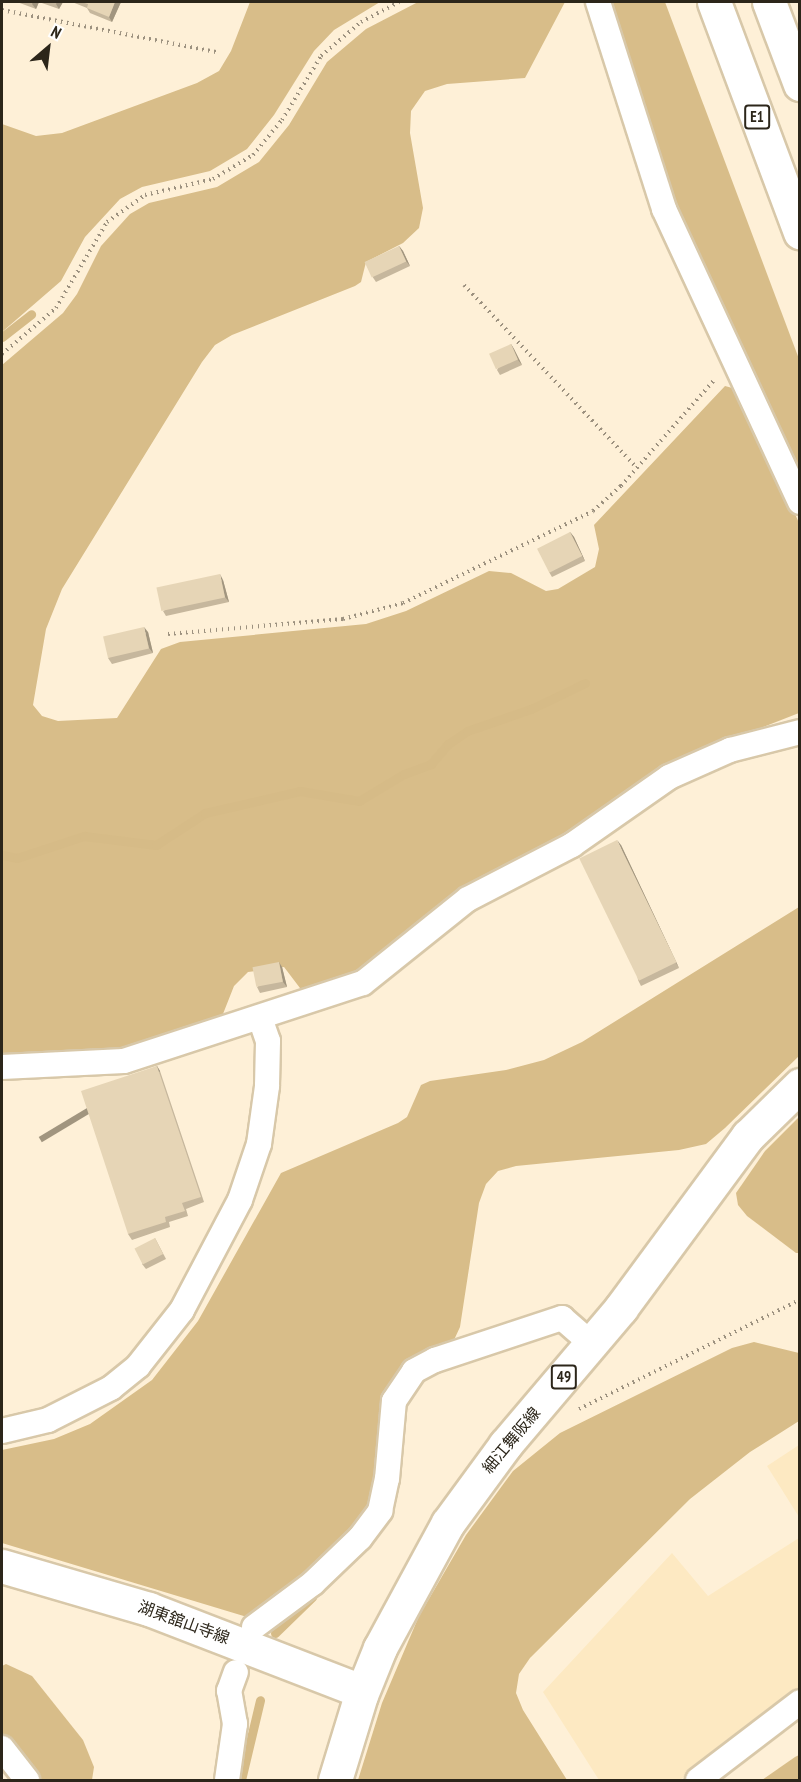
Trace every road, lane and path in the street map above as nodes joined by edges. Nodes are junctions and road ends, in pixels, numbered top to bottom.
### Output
1 (399, 2) edge
2 (598, 2) edge
3 (714, 2) edge
4 (769, 2) edge
5 (2, 10) edge
6 (216, 52) dead end
7 (800, 84) edge
8 (800, 232) edge
9 (464, 285) dead end
10 (2, 354) edge
11 (738, 364) junction
12 (637, 468) junction
13 (800, 502) edge
14 (168, 634) dead end
15 (800, 732) edge
16 (260, 1018) junction
17 (2, 1067) edge
18 (800, 1085) edge
19 (800, 1300) edge
20 (592, 1344) junction
21 (541, 1404) junction
22 (2, 1431) edge
23 (2, 1566) edge
24 (254, 1627) dead end
25 (236, 1672) dead end
26 (362, 1691) junction
27 (800, 1702) edge
28 (2, 1748) edge
29 (27, 1780) edge
30 (227, 1780) edge
31 (335, 1780) edge
32 (698, 1780) edge

1 - 10 path
2 - 11 street
3 - 8 main road, E1
4 - 7 main road
5 - 6 path
9 - 12 path
11 - 12 path
11 - 13 street
12 - 14 path
15 - 16 street
16 - 17 street
16 - 22 street
18 - 20 main road, 細江舞阪線 / 49
19 - 21 path
20 - 21 main road, 細江舞阪線 / 49
20 - 24 street
21 - 26 main road, 細江舞阪線 / 49
23 - 26 main road, 湖東舘山寺線
25 - 30 street
26 - 31 main road, 細江舞阪線 / 49
27 - 32 street
28 - 29 street

